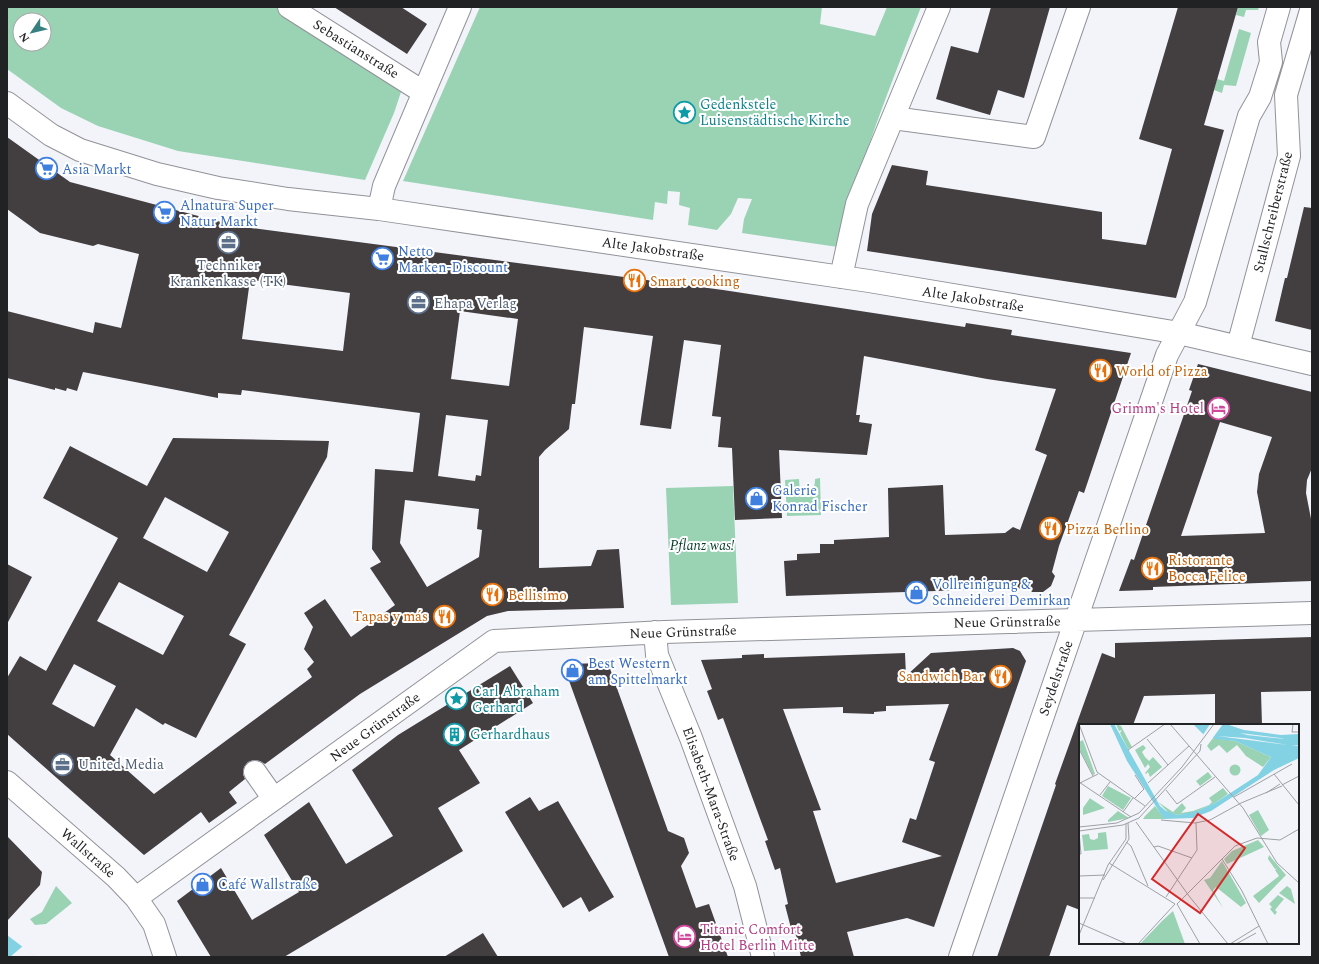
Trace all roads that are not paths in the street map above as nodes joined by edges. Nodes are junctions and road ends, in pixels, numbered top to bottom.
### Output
1 (289, 7) edge
2 (460, 7) edge
3 (939, 7) edge
4 (1078, 7) edge
5 (1279, 7) edge
6 (1312, 7) edge
7 (423, 92) junction
8 (7, 103) edge
9 (893, 118) junction
10 (379, 208) junction
11 (841, 277) junction
12 (1179, 333) junction
13 (1238, 346) junction
14 (1312, 364) edge
15 (1312, 613) edge
16 (1076, 620) junction
17 (655, 632) junction
18 (255, 772) dead end
19 (7, 782) edge
20 (274, 799) junction
21 (136, 898) junction
22 (158, 933) junction
23 (165, 957) edge
24 (174, 957) edge
25 (763, 957) edge
26 (960, 957) edge

1 - 7 street, Sebastianstraße
2 - 7 street
3 - 9 street
4 - 9 street
5 - 12 street
6 - 13 street, Stallschreiberstraße
7 - 10 street
8 - 10 street, Alte Jakobstraße
9 - 11 street
10 - 11 street, Alte Jakobstraße
11 - 12 street, Alte Jakobstraße
12 - 13 street, Alte Jakobstraße
12 - 16 street, Seydelstraße
13 - 14 street, Alte Jakobstraße
15 - 16 street, Neue Grünstraße
16 - 17 street, Neue Grünstraße
16 - 26 street, Seydelstraße
17 - 20 street, Neue Grünstraße
17 - 25 street, Elisabeth-Mara-Straße
18 - 20 street
19 - 21 street, Wallstraße
20 - 21 street, Neue Grünstraße
21 - 22 street, Wallstraße
22 - 23 street, Wallstraße
22 - 24 street, Wallstraße

